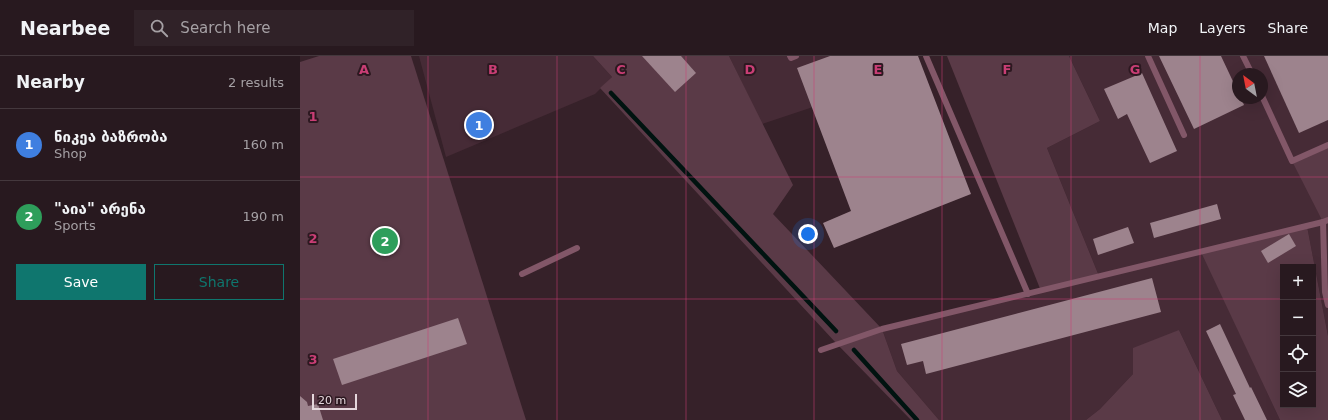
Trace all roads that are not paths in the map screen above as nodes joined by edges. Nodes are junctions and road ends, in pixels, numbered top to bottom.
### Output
1 (790, 56) edge
2 (796, 56) edge
3 (926, 56) edge
4 (1148, 56) edge
5 (1243, 56) edge
6 (1249, 68) edge
7 (1266, 104) edge
8 (1184, 135) dead end
9 (1328, 145) edge
10 (1326, 221) edge
11 (577, 248) dead end
12 (522, 274) dead end
13 (1028, 294) junction
14 (1328, 305) edge
15 (821, 350) dead end

1 - 2 lane
3 - 13 lane
4 - 8 lane
5 - 6 lane
7 - 9 lane
10 - 13 lane
10 - 14 lane
11 - 12 lane
13 - 15 lane

